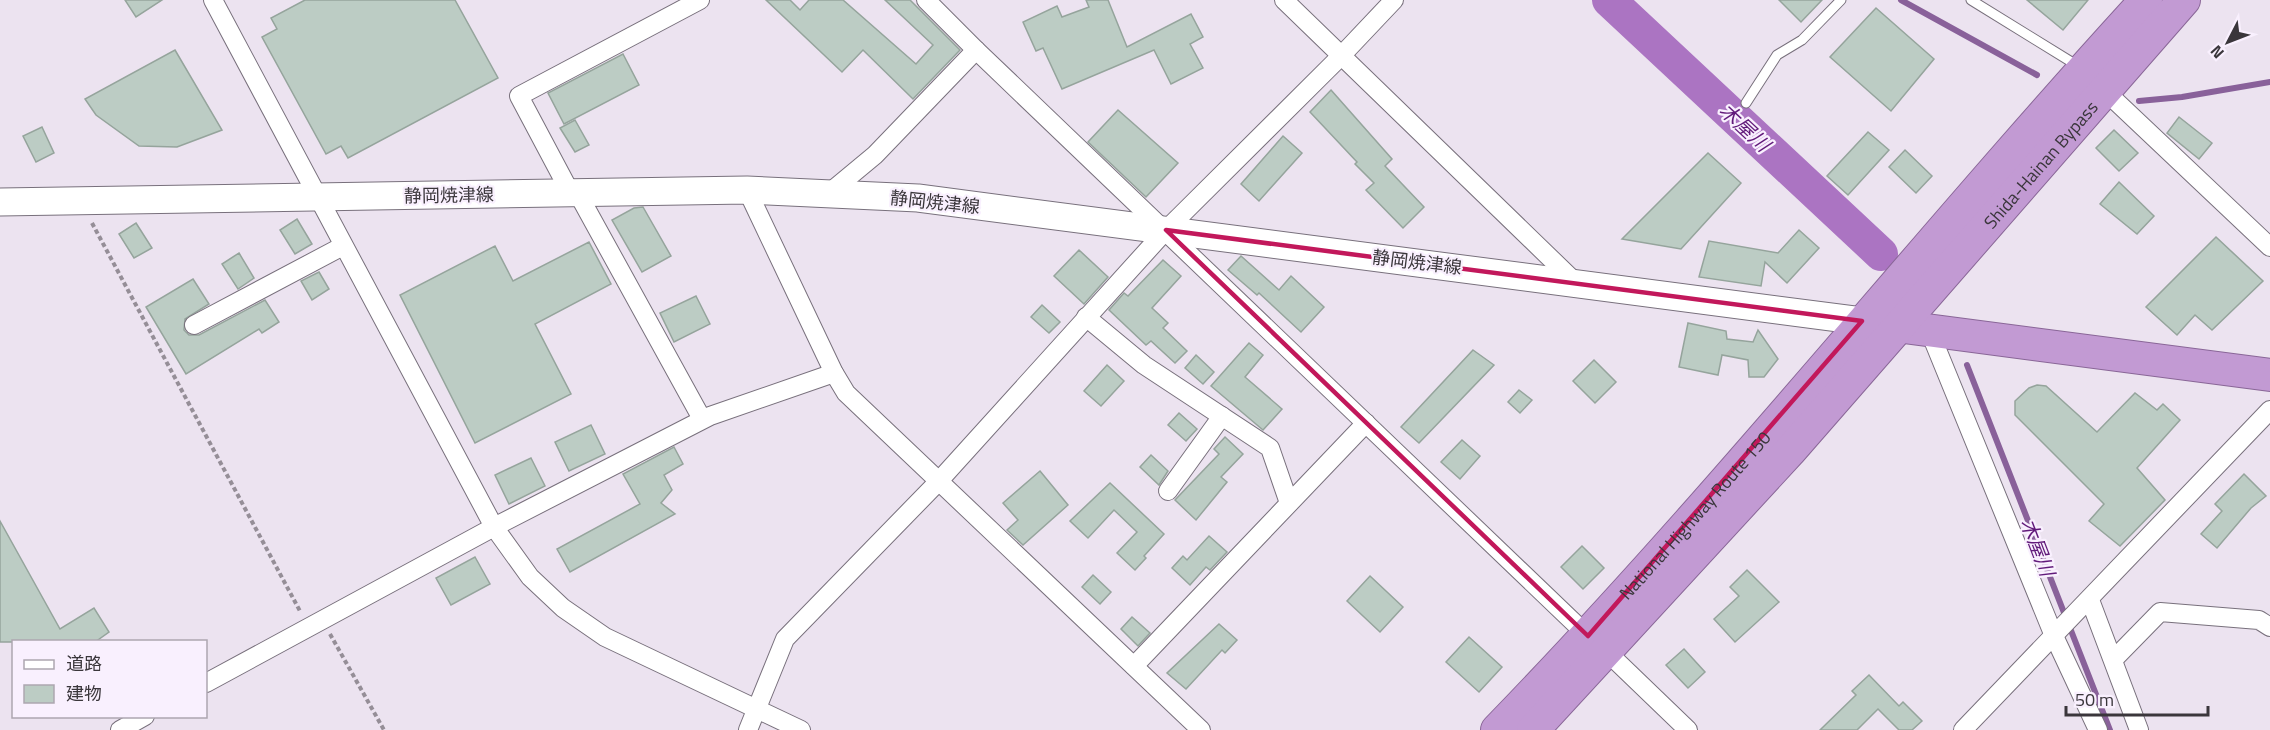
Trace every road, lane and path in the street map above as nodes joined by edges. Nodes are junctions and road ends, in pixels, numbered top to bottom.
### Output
1 (213, 0) edge
2 (700, 0) edge
3 (926, 0) edge
4 (1284, 0) edge
5 (1394, 0) edge
6 (1841, 0) edge
7 (1971, 0) edge
8 (2146, 0) edge
9 (2184, 0) edge
10 (976, 50) junction
11 (1341, 56) junction
12 (2083, 69) junction
13 (2105, 91) junction
14 (1746, 103) dead end
15 (747, 190) junction
16 (574, 192) junction
17 (828, 194) junction
18 (317, 198) junction
19 (80, 201) junction
20 (0, 202) edge
21 (1166, 230) junction
22 (343, 246) junction
23 (2270, 247) edge
24 (1575, 282) junction
25 (1086, 316) junction
26 (1863, 321) junction
27 (194, 325) dead end
28 (1897, 327) junction
29 (1929, 330) junction
30 (834, 373) junction
31 (2270, 375) edge
32 (2270, 410) edge
33 (1222, 416) junction
34 (702, 420) junction
35 (1366, 423) junction
36 (938, 482) junction
37 (1168, 491) dead end
38 (1289, 504) junction
39 (494, 527) junction
40 (2090, 600) junction
41 (316, 623) junction
42 (2270, 627) edge
43 (2054, 636) junction
44 (1598, 644) junction
45 (2114, 659) junction
46 (1134, 666) junction
47 (207, 682) edge
48 (755, 710) junction
49 (142, 718) edge
50 (120, 730) edge
51 (384, 730) edge
52 (748, 730) edge
53 (801, 730) edge
54 (1201, 730) edge
55 (1497, 730) edge
56 (1533, 730) edge
57 (1689, 730) edge
58 (1963, 730) edge
59 (2098, 730) edge
60 (2139, 730) edge

1 - 18 street
2 - 16 street
3 - 10 street
4 - 11 street
5 - 11 street
6 - 14 lane
7 - 12 lane
8 - 12 highway, Shida-Hainan Bypass
9 - 13 highway, Shida-Hainan Bypass
10 - 17 street
10 - 21 street
11 - 21 street
11 - 24 street
12 - 26 highway, Shida-Hainan Bypass
13 - 23 street
13 - 28 highway, Shida-Hainan Bypass
15 - 16 main road, 静岡焼津線
15 - 17 main road, 静岡焼津線
15 - 30 street
16 - 18 main road, 静岡焼津線
16 - 34 street
17 - 21 main road, 静岡焼津線
18 - 19 main road, 静岡焼津線
18 - 22 street
19 - 20 main road, 静岡焼津線
19 - 41 path
21 - 24 main road, 静岡焼津線
21 - 25 street
21 - 35 street
22 - 27 street
22 - 39 street
24 - 26 main road, 静岡焼津線
25 - 33 street
25 - 36 street
26 - 28 highway
26 - 44 highway, National Highway Route 150
28 - 29 highway
28 - 44 highway, National Highway Route 150
29 - 31 highway
29 - 43 street
30 - 34 street
30 - 36 street
32 - 40 street
33 - 37 street
33 - 38 street
34 - 39 street
35 - 38 street
35 - 44 street
36 - 46 street
36 - 48 street
38 - 46 street
39 - 41 street
39 - 48 street
40 - 43 street
40 - 45 street
41 - 47 street
41 - 51 path
42 - 45 street
43 - 58 street
43 - 59 street
44 - 55 highway, National Highway Route 150
44 - 56 highway, National Highway Route 150
44 - 57 street
45 - 60 street
46 - 54 street
48 - 52 street
48 - 53 street
49 - 50 street

